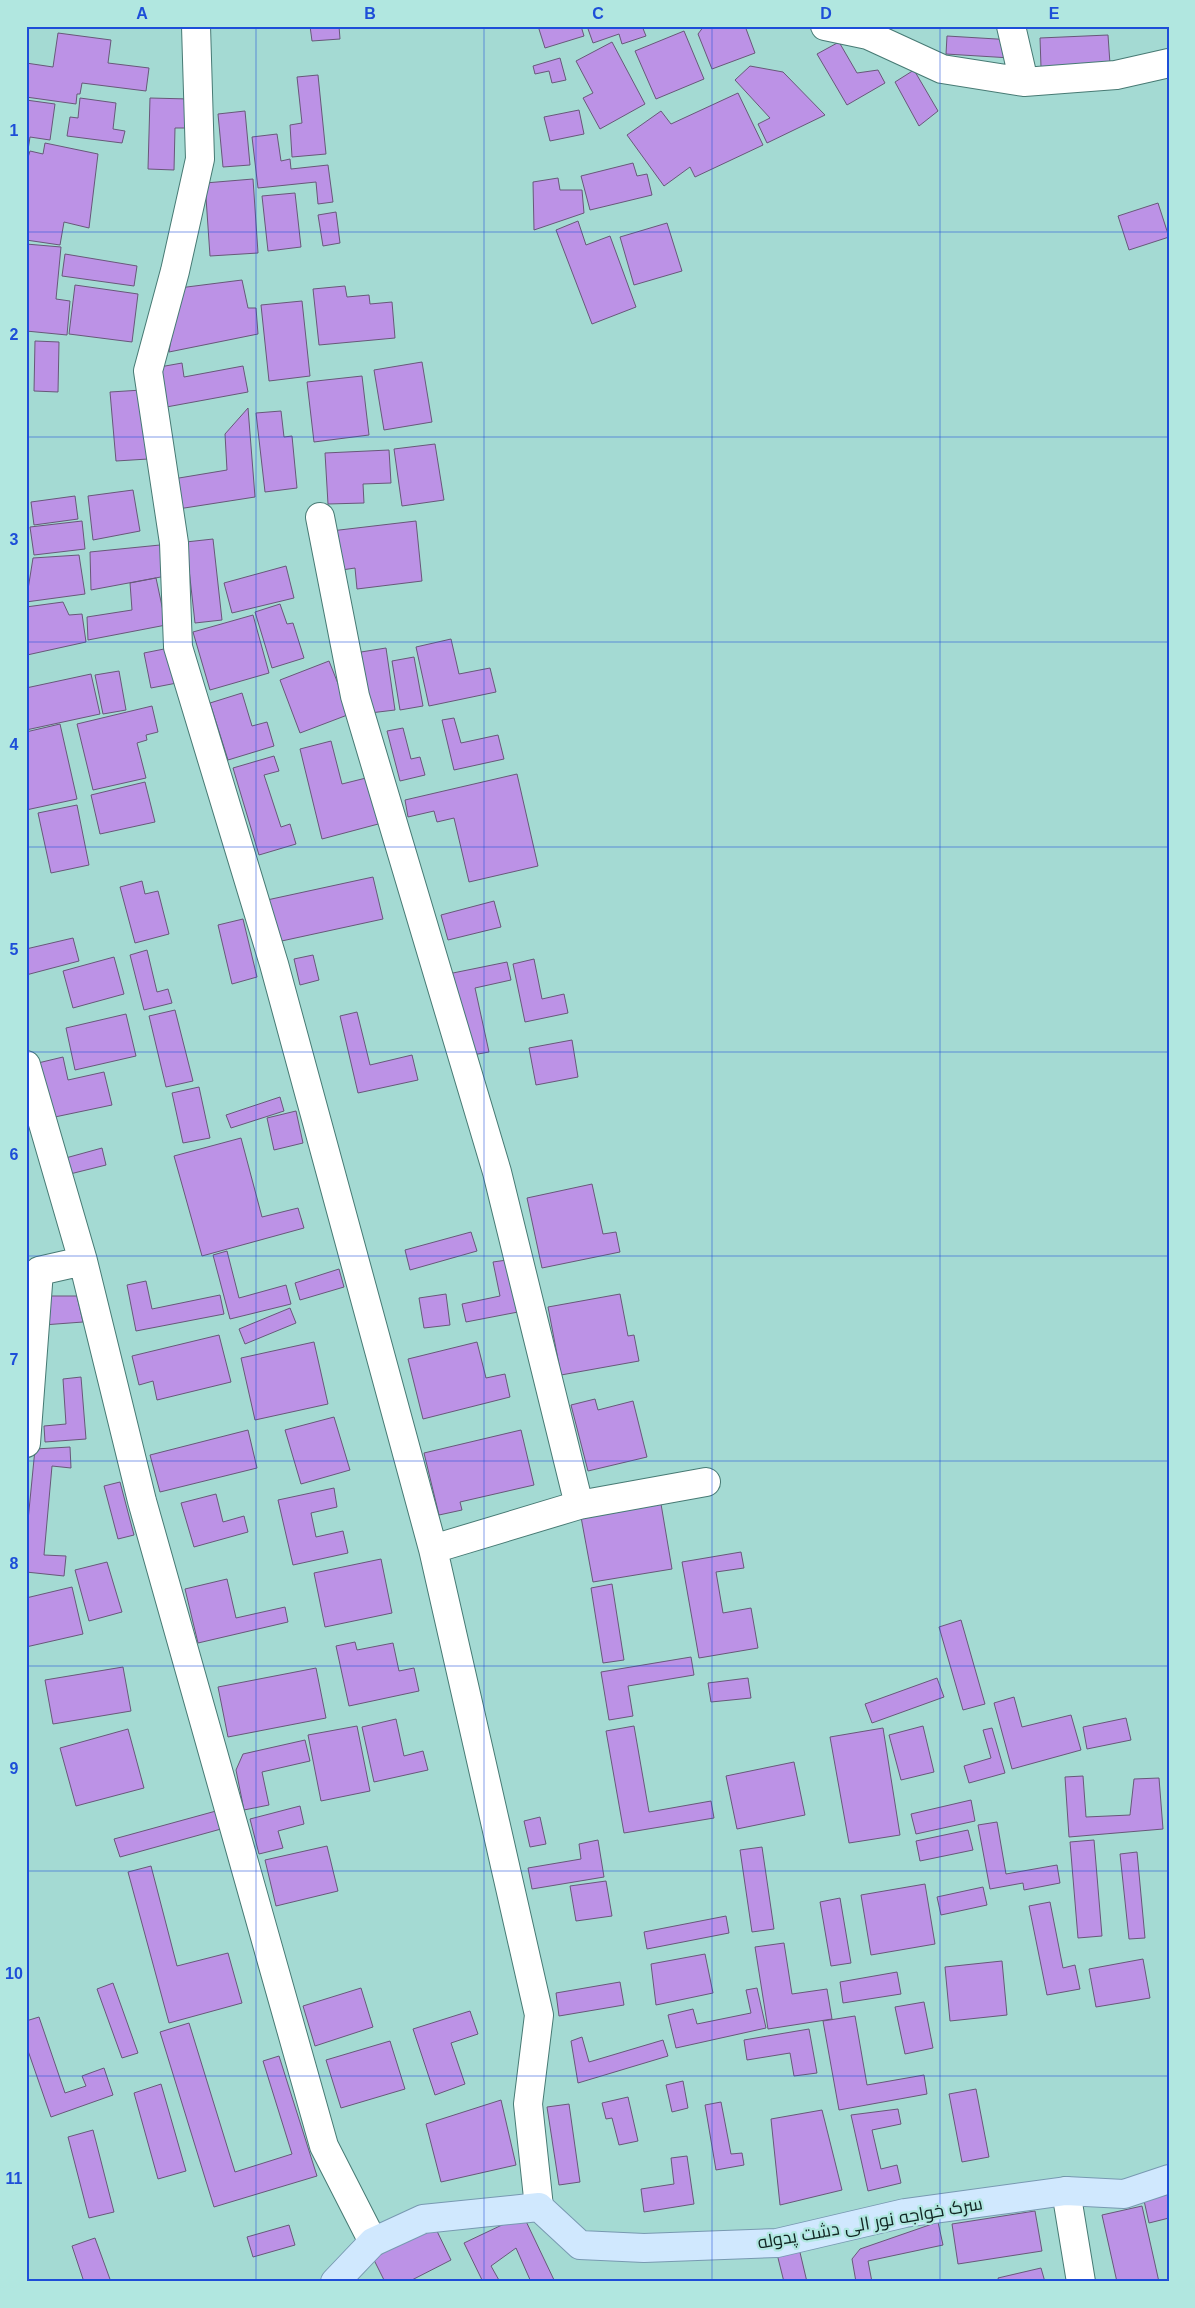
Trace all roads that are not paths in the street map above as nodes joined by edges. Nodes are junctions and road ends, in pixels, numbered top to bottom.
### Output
1 (196, 26) edge
2 (825, 26) edge
3 (1011, 26) edge
4 (1169, 63) edge
5 (1024, 82) junction
6 (320, 517) dead end
7 (26, 1065) edge
8 (83, 1261) junction
9 (26, 1443) edge
10 (706, 1482) dead end
11 (579, 1505) junction
12 (433, 1549) junction
13 (1169, 2179) edge
14 (1066, 2191) junction
15 (538, 2207) junction
16 (373, 2242) junction
17 (335, 2282) edge
18 (1081, 2282) edge

1 - 12 street
2 - 5 street
3 - 5 street
4 - 5 street
6 - 11 street
7 - 8 street
8 - 9 street
8 - 16 street
10 - 11 street
11 - 12 street
12 - 15 street
13 - 14 main road, سرک خواجه نور الی دشت پدوله
14 - 15 main road, سرک خواجه نور الی دشت پدوله
14 - 18 street
15 - 16 main road
16 - 17 main road

